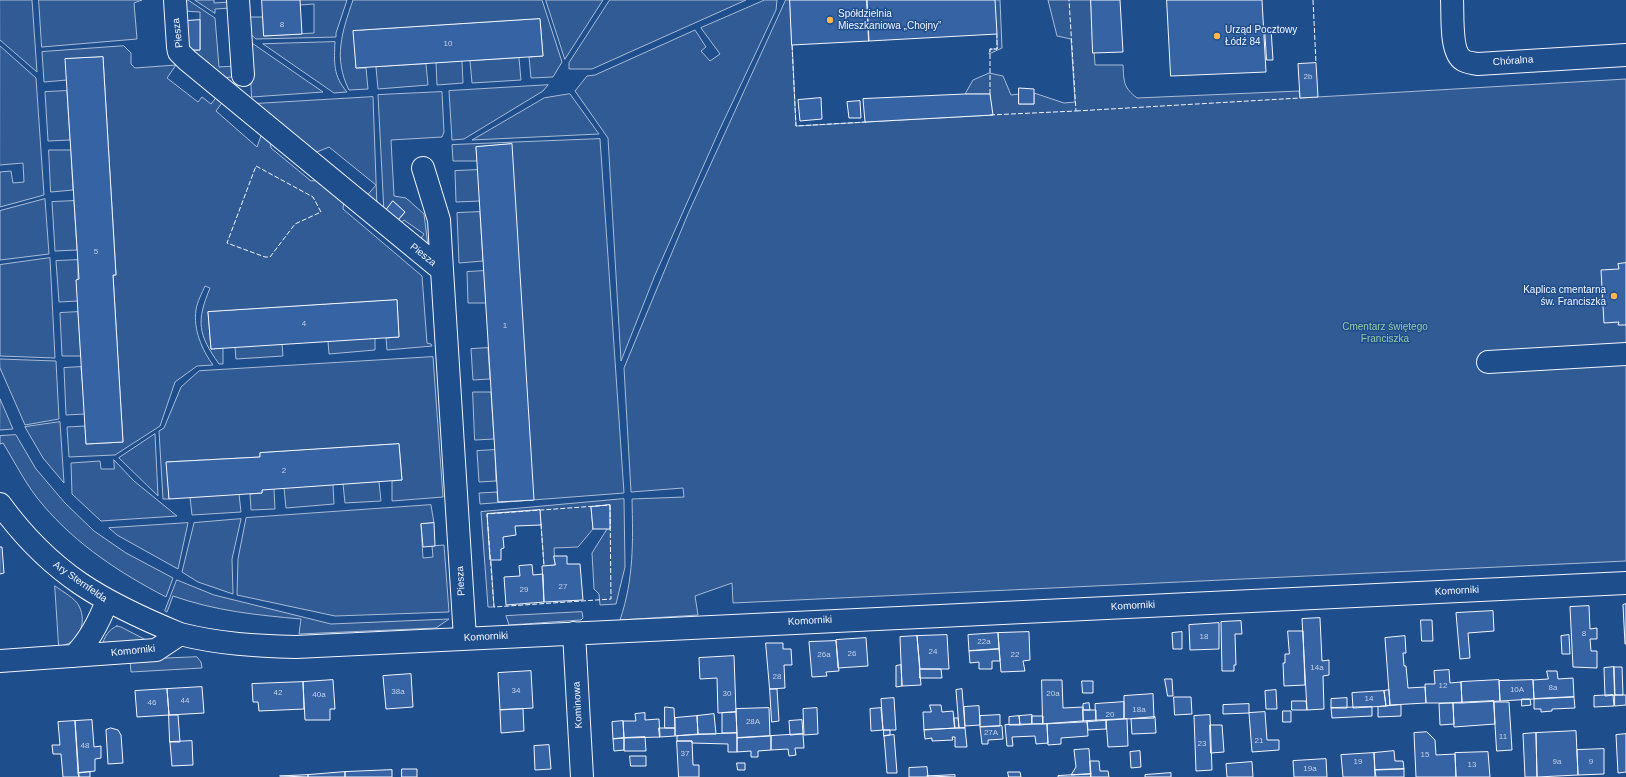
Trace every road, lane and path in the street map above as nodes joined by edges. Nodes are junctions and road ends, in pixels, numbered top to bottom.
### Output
1 (175, 0) edge
2 (238, 0) edge
3 (1452, 0) edge
4 (1626, 54) edge
5 (243, 75) dead end
6 (423, 168) dead end
7 (442, 270) junction
8 (1626, 354) edge
9 (1488, 362) dead end
10 (0, 504) edge
11 (1626, 583) edge
12 (106, 601) junction
13 (574, 632) junction
14 (180, 634) junction
15 (465, 638) junction
16 (74, 656) junction
17 (0, 661) edge
18 (582, 777) edge

1 - 7 street, Piesza
2 - 5 street
3 - 4 street, Chóralna
6 - 7 street
7 - 15 street, Piesza
8 - 9 street
10 - 12 street, Ary Sternfelda
11 - 13 street, Komorniki
12 - 14 street, Ary Sternfelda
12 - 16 street
13 - 15 street, Komorniki
13 - 18 street, Kominowa
14 - 15 street, Komorniki
14 - 16 street, Komorniki
16 - 17 street, Komorniki

